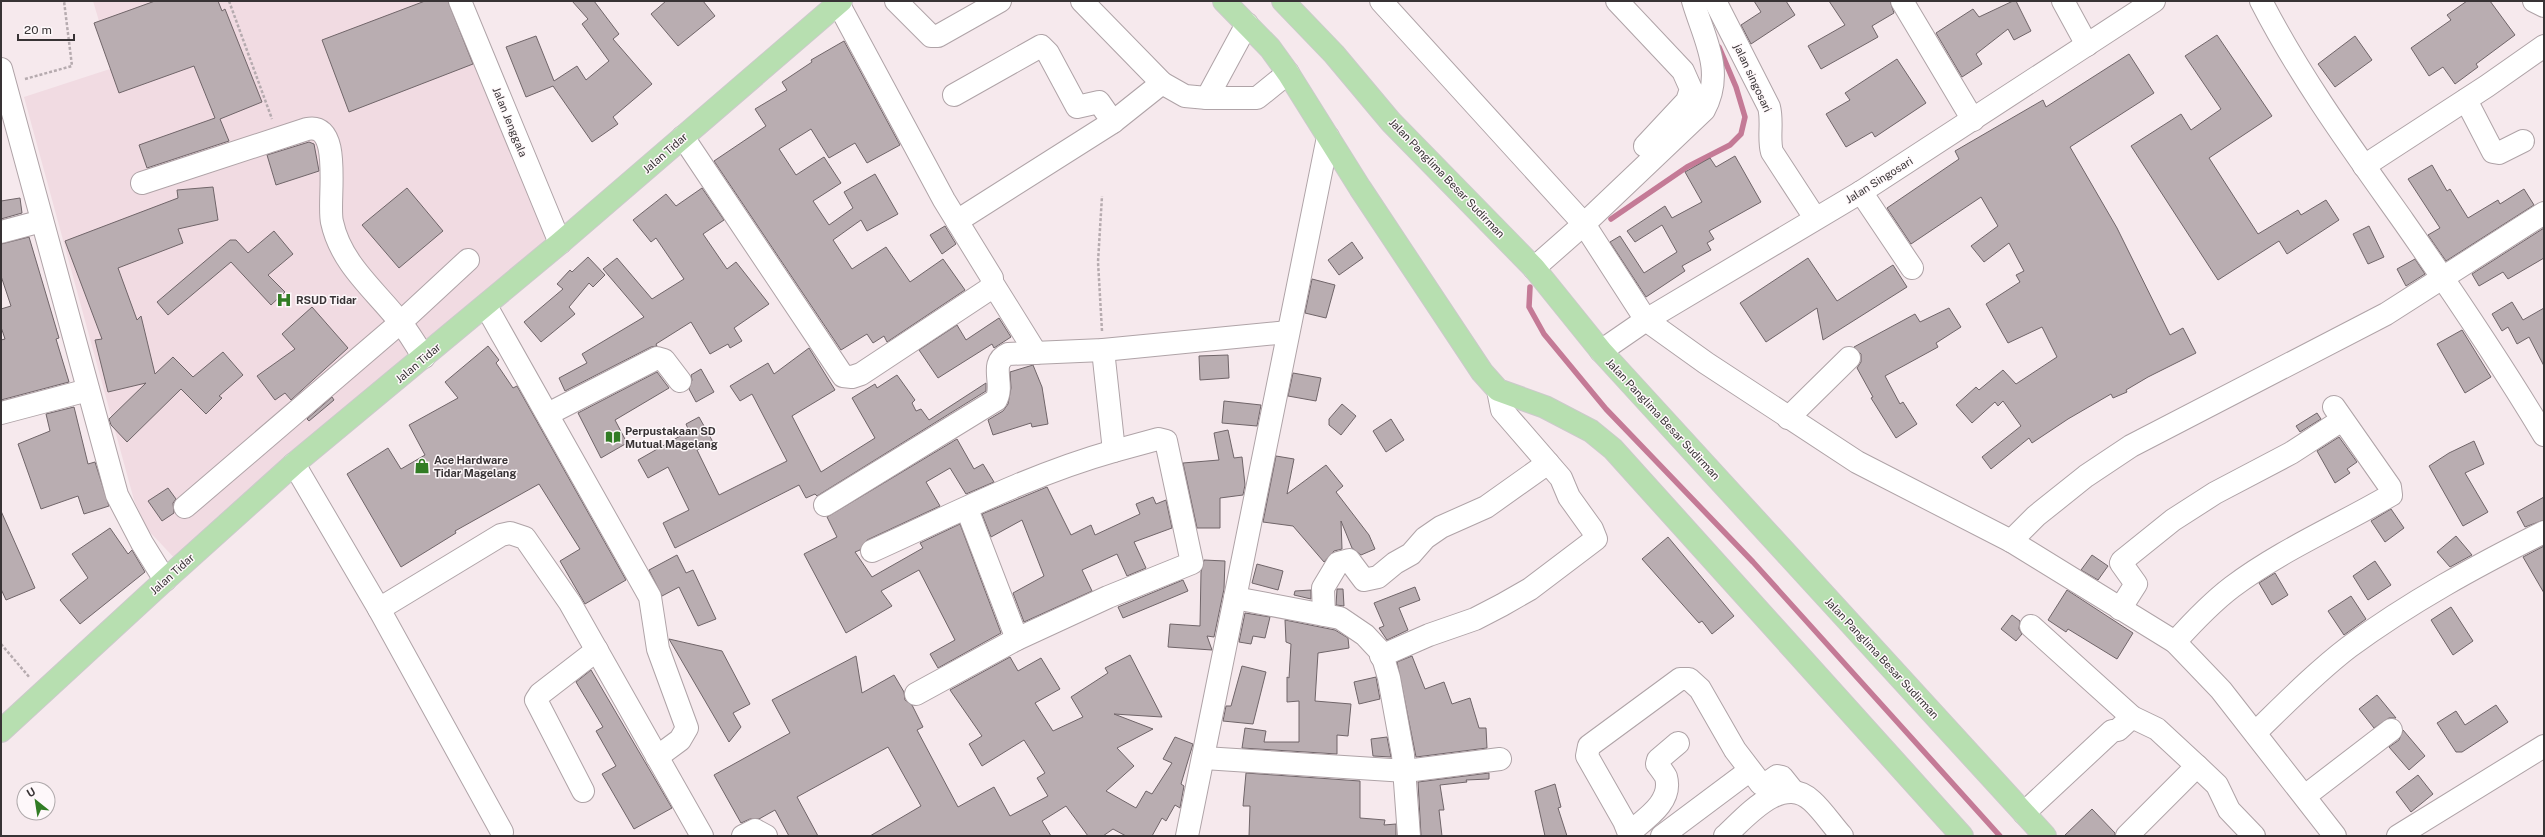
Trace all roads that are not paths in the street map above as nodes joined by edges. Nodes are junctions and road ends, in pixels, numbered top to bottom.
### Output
1 (460, 1) edge
2 (896, 1) edge
3 (1000, 1) edge
4 (1082, 1) edge
5 (1224, 1) edge
6 (1283, 1) edge
7 (1382, 1) edge
8 (1617, 1) edge
9 (1693, 1) edge
10 (1715, 1) edge
11 (1902, 1) edge
12 (2062, 1) edge
13 (2261, 1) edge
14 (2534, 1) edge
15 (839, 2) edge
16 (2141, 4) edge
17 (2544, 6) edge
18 (1247, 24) junction
19 (2087, 44) junction
20 (2544, 46) edge
21 (1288, 73) junction
22 (3, 77) edge
23 (1162, 83) junction
24 (954, 95) dead end
25 (1207, 98) junction
26 (2466, 100) junction
27 (1973, 120) junction
28 (1113, 122) junction
29 (683, 137) junction
30 (1328, 137) junction
31 (2523, 141) dead end
32 (1646, 164) junction
33 (2364, 166) junction
34 (142, 183) dead end
35 (1861, 192) junction
36 (2544, 213) edge
37 (1815, 218) junction
38 (42, 221) junction
39 (957, 221) junction
40 (1584, 224) junction
41 (1, 232) edge
42 (560, 243) junction
43 (468, 260) dead end
44 (1534, 268) junction
45 (1912, 268) dead end
46 (2444, 279) junction
47 (993, 284) junction
48 (486, 306) junction
49 (1646, 320) junction
50 (401, 322) junction
51 (1288, 332) junction
52 (1104, 350) junction
53 (1601, 351) junction
54 (1036, 353) junction
55 (424, 357) junction
56 (1849, 358) dead end
57 (680, 381) dead end
58 (88, 390) junction
59 (1498, 390) junction
60 (1, 413) edge
61 (548, 414) junction
62 (1788, 418) junction
63 (2544, 435) edge
64 (1114, 451) junction
65 (1548, 463) junction
66 (294, 464) junction
67 (825, 505) dead end
68 (185, 507) dead end
69 (967, 509) junction
70 (2544, 532) edge
71 (2012, 541) junction
72 (872, 551) dead end
73 (164, 580) junction
74 (1234, 598) junction
75 (379, 609) junction
76 (2120, 609) junction
77 (1324, 615) junction
78 (2031, 626) dead end
79 (1017, 639) junction
80 (2175, 642) junction
81 (597, 650) junction
82 (1381, 656) junction
83 (916, 694) dead end
84 (2132, 717) junction
85 (2391, 730) dead end
86 (1, 731) edge
87 (2255, 733) junction
88 (1678, 743) dead end
89 (2544, 746) edge
90 (657, 757) junction
91 (1204, 758) junction
92 (1500, 759) dead end
93 (2197, 766) junction
94 (1749, 770) junction
95 (1406, 771) junction
96 (583, 791) dead end
97 (1794, 792) junction
98 (2305, 796) junction
99 (2024, 813) junction
100 (502, 832) dead end
101 (1630, 834) edge
102 (2406, 834) edge
103 (702, 836) edge
104 (743, 836) edge
105 (766, 836) edge
106 (1187, 836) edge
107 (1409, 836) edge
108 (1662, 836) edge
109 (1725, 836) edge
110 (1842, 836) edge
111 (1962, 836) edge
112 (2045, 836) edge
113 (2127, 836) edge
114 (2254, 836) edge
115 (2336, 836) edge

1 - 42 street, Jalan Jenggala
2 - 3 street
4 - 23 street
5 - 18 main road
6 - 44 main road, Jalan Panglima Besar Sudirman
7 - 40 street
8 - 32 street
9 - 32 street
10 - 37 street, jalan singosari
11 - 27 street
12 - 19 street
13 - 33 street
14 - 17 street
15 - 29 main road, Jalan Tidar
15 - 39 street
16 - 19 street, Jalan Singosari
18 - 21 main road
18 - 25 street
19 - 27 street, Jalan Singosari
20 - 26 street
21 - 25 street
21 - 30 main road
22 - 38 street
23 - 25 street
23 - 28 street
24 - 28 street
26 - 31 street
26 - 33 street
27 - 35 street, Jalan Singosari
28 - 39 street
29 - 42 main road, Jalan Tidar
29 - 47 street
30 - 51 street
30 - 59 main road
32 - 40 street
33 - 46 street
34 - 50 street
35 - 37 street, Jalan Singosari
35 - 45 street
36 - 46 street
37 - 49 street, Jalan Singosari
38 - 41 street
38 - 58 street
39 - 47 street
40 - 44 street
40 - 49 street
42 - 48 main road, Jalan Tidar
43 - 50 street
44 - 53 main road, Jalan Panglima Besar Sudirman
46 - 63 street
46 - 71 street
47 - 54 street
48 - 55 main road, Jalan Tidar
48 - 61 street
49 - 53 street, Jalan Singosari
49 - 62 street
50 - 55 street
50 - 68 street
51 - 52 street
51 - 74 street
52 - 54 street
52 - 64 street
53 - 99 main road, Jalan Panglima Besar Sudirman
54 - 67 street
55 - 66 main road, Jalan Tidar
56 - 62 street
57 - 61 street
58 - 60 street
58 - 73 street
59 - 65 street
59 - 111 main road
61 - 90 street
62 - 71 street
64 - 69 street
64 - 79 street
65 - 77 street
65 - 82 street
66 - 73 main road, Jalan Tidar
66 - 75 street
69 - 72 street
69 - 79 street
70 - 87 street
71 - 76 street
73 - 86 main road, Jalan Tidar
74 - 77 street
74 - 91 street
75 - 81 street
75 - 100 street
76 - 80 street
76 - 80 street
77 - 82 street
78 - 84 street
79 - 83 street
80 - 87 street
81 - 90 street
81 - 96 street
82 - 95 street
84 - 93 street
84 - 99 street
85 - 98 street
87 - 98 street
88 - 101 street
89 - 102 street
90 - 103 street
91 - 95 street
91 - 106 street
92 - 95 street
93 - 113 street
93 - 114 street
94 - 97 street
94 - 101 street
94 - 108 street
95 - 107 street
97 - 109 street
97 - 110 street
98 - 115 street
99 - 112 main road, Jalan Panglima Besar Sudirman
104 - 105 street

